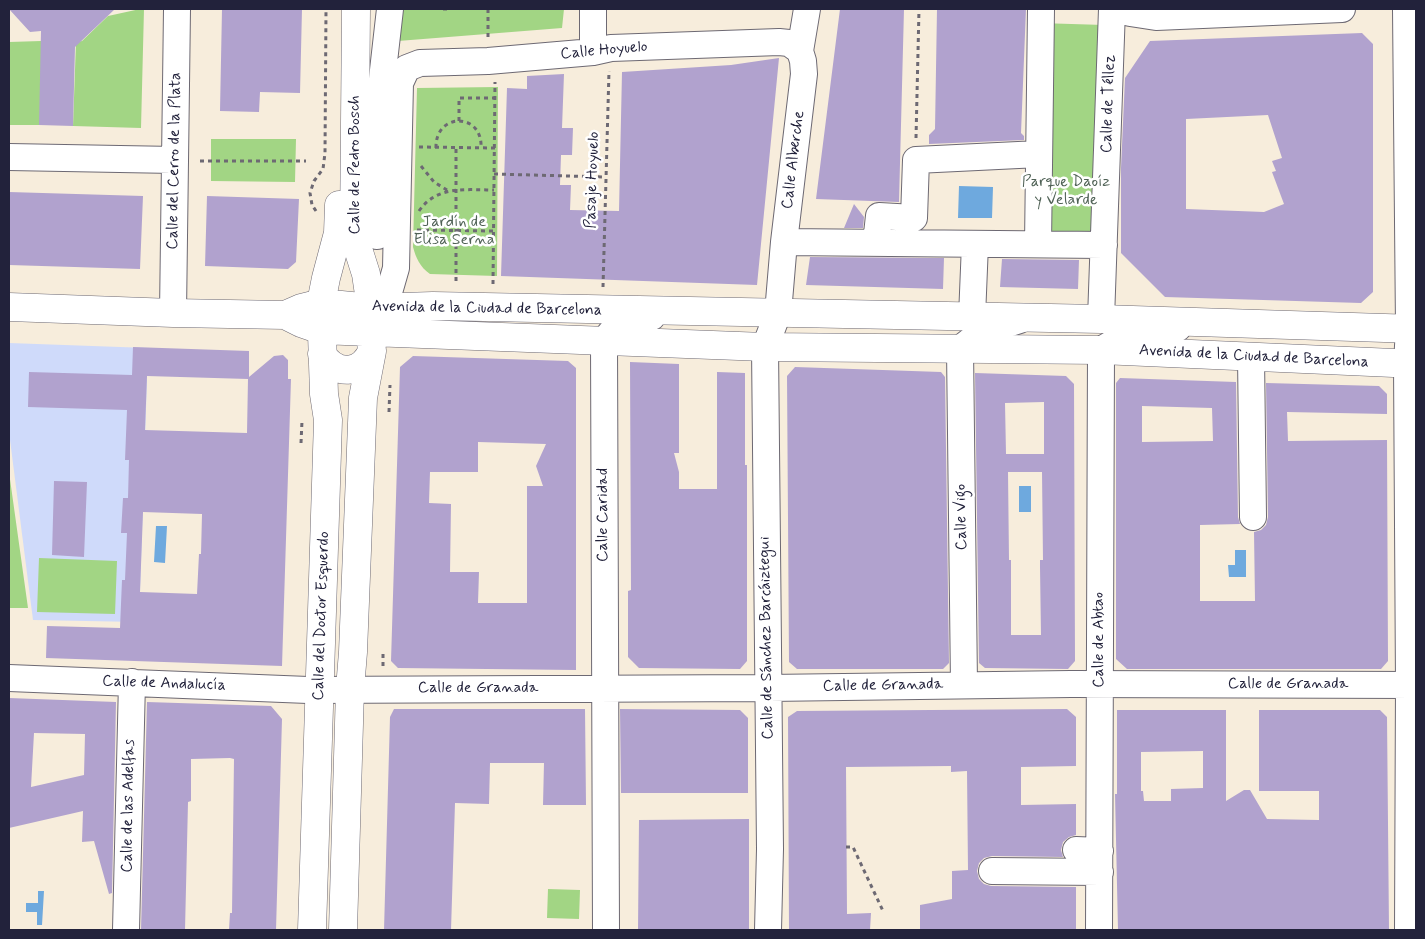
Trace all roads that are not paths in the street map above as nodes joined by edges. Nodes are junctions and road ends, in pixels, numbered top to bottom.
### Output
1 (177, 9) edge
2 (344, 9) edge
3 (356, 9) edge
4 (390, 9) edge
5 (593, 9) edge
6 (806, 9) edge
7 (1041, 9) edge
8 (1112, 9) edge
9 (1125, 9) edge
10 (1342, 9) edge
11 (1406, 9) edge
12 (800, 51) junction
13 (601, 61) junction
14 (1039, 154) junction
15 (9, 157) edge
16 (175, 160) junction
17 (347, 230) junction
18 (784, 242) junction
19 (876, 243) junction
20 (975, 244) junction
21 (1038, 244) junction
22 (1104, 246) junction
23 (366, 274) junction
24 (323, 290) junction
25 (9, 307) edge
26 (690, 312) junction
27 (778, 313) junction
28 (173, 314) junction
29 (285, 315) junction
30 (972, 317) junction
31 (1026, 318) junction
32 (1108, 319) junction
33 (1209, 322) junction
34 (1412, 328) edge
35 (371, 330) junction
36 (604, 341) junction
37 (322, 342) junction
38 (764, 347) junction
39 (960, 349) junction
40 (1041, 349) junction
41 (1101, 350) junction
42 (1250, 357) junction
43 (1411, 364) edge
44 (1253, 517) dead end
45 (9, 678) edge
46 (132, 682) junction
47 (1100, 684) junction
48 (1412, 685) edge
49 (964, 686) junction
50 (605, 688) junction
51 (768, 688) junction
52 (350, 689) junction
53 (320, 690) junction
54 (1092, 858) junction
55 (992, 872) dead end
56 (126, 930) edge
57 (312, 930) edge
58 (343, 930) edge
59 (606, 930) edge
60 (768, 930) edge
61 (1099, 930) edge
62 (1408, 930) edge

1 - 16 street, Calle del Cerro de la Plata
2 - 17 main road, Calle de Pedro Bosch
3 - 17 main road, Calle de Pedro Bosch
4 - 17 street, Calle de Pedro Bosch
5 - 13 street
6 - 12 street, Calle Alberche
7 - 14 street
8 - 22 street, Calle de Téllez
9 - 10 street
11 - 34 street
12 - 13 street, Calle Hoyuelo
12 - 18 street, Calle Alberche
13 - 35 street, Calle Hoyuelo
14 - 19 street
14 - 21 street
15 - 16 street
16 - 28 street, Calle del Cerro de la Plata
17 - 23 main road, Calle de Pedro Bosch
17 - 24 main road, Calle de Pedro Bosch
18 - 19 street
18 - 27 street, Calle Alberche
19 - 20 street
20 - 21 street
20 - 30 street
21 - 22 street
22 - 32 street, Calle de Téllez
23 - 24 main road
23 - 35 main road, Calle de Pedro Bosch
24 - 29 main road, Avenida de la Ciudad de Barcelona
24 - 35 main road, Avenida de la Ciudad de Barcelona
24 - 37 main road, Calle del Doctor Esquerdo
25 - 28 main road, Avenida de la Ciudad de Barcelona
26 - 27 main road, Avenida de la Ciudad de Barcelona
26 - 35 main road, Avenida de la Ciudad de Barcelona
26 - 36 street, Avenida de la Ciudad de Barcelona
27 - 30 main road, Avenida de la Ciudad de Barcelona
27 - 38 street
28 - 29 main road, Avenida de la Ciudad de Barcelona
29 - 37 main road, Avenida de la Ciudad de Barcelona
30 - 31 main road, Avenida de la Ciudad de Barcelona
31 - 32 main road, Avenida de la Ciudad de Barcelona
31 - 39 street, Avenida de la Ciudad de Barcelona
32 - 33 main road, Avenida de la Ciudad de Barcelona
32 - 40 street, Avenida de la Ciudad de Barcelona
33 - 34 main road, Avenida de la Ciudad de Barcelona
33 - 41 street, Avenida de la Ciudad de Barcelona
34 - 43 street
35 - 36 main road, Avenida de la Ciudad de Barcelona
35 - 37 main road, Avenida de la Ciudad de Barcelona
35 - 37 main road
35 - 52 main road, Calle del Doctor Esquerdo
36 - 38 main road, Avenida de la Ciudad de Barcelona
36 - 50 street, Calle Caridad
37 - 53 main road, Calle del Doctor Esquerdo
38 - 39 main road, Avenida de la Ciudad de Barcelona
38 - 51 street, Calle de Sánchez Barcáiztegui
39 - 40 main road, Avenida de la Ciudad de Barcelona
39 - 49 street, Calle Vigo
40 - 41 main road, Avenida de la Ciudad de Barcelona
41 - 42 main road, Avenida de la Ciudad de Barcelona
41 - 47 street, Calle de Abtao
42 - 43 main road, Avenida de la Ciudad de Barcelona
42 - 44 street
43 - 48 street
45 - 46 street, Calle de Andalucía
46 - 53 street, Calle de Andalucía
46 - 56 street, Calle de las Adelfas
47 - 48 street, Calle de Granada
47 - 49 street, Calle de Granada
47 - 54 street, Calle de Abtao
48 - 62 street
49 - 51 street, Calle de Granada
50 - 51 street, Calle de Granada
50 - 52 street, Calle de Granada
50 - 59 street, Calle Caridad
51 - 60 street, Calle de Sánchez Barcáiztegui
52 - 53 street, Calle de Andalucía
52 - 58 main road, Calle del Doctor Esquerdo
53 - 57 main road, Calle del Doctor Esquerdo
54 - 55 street
54 - 61 street, Calle de Abtao

